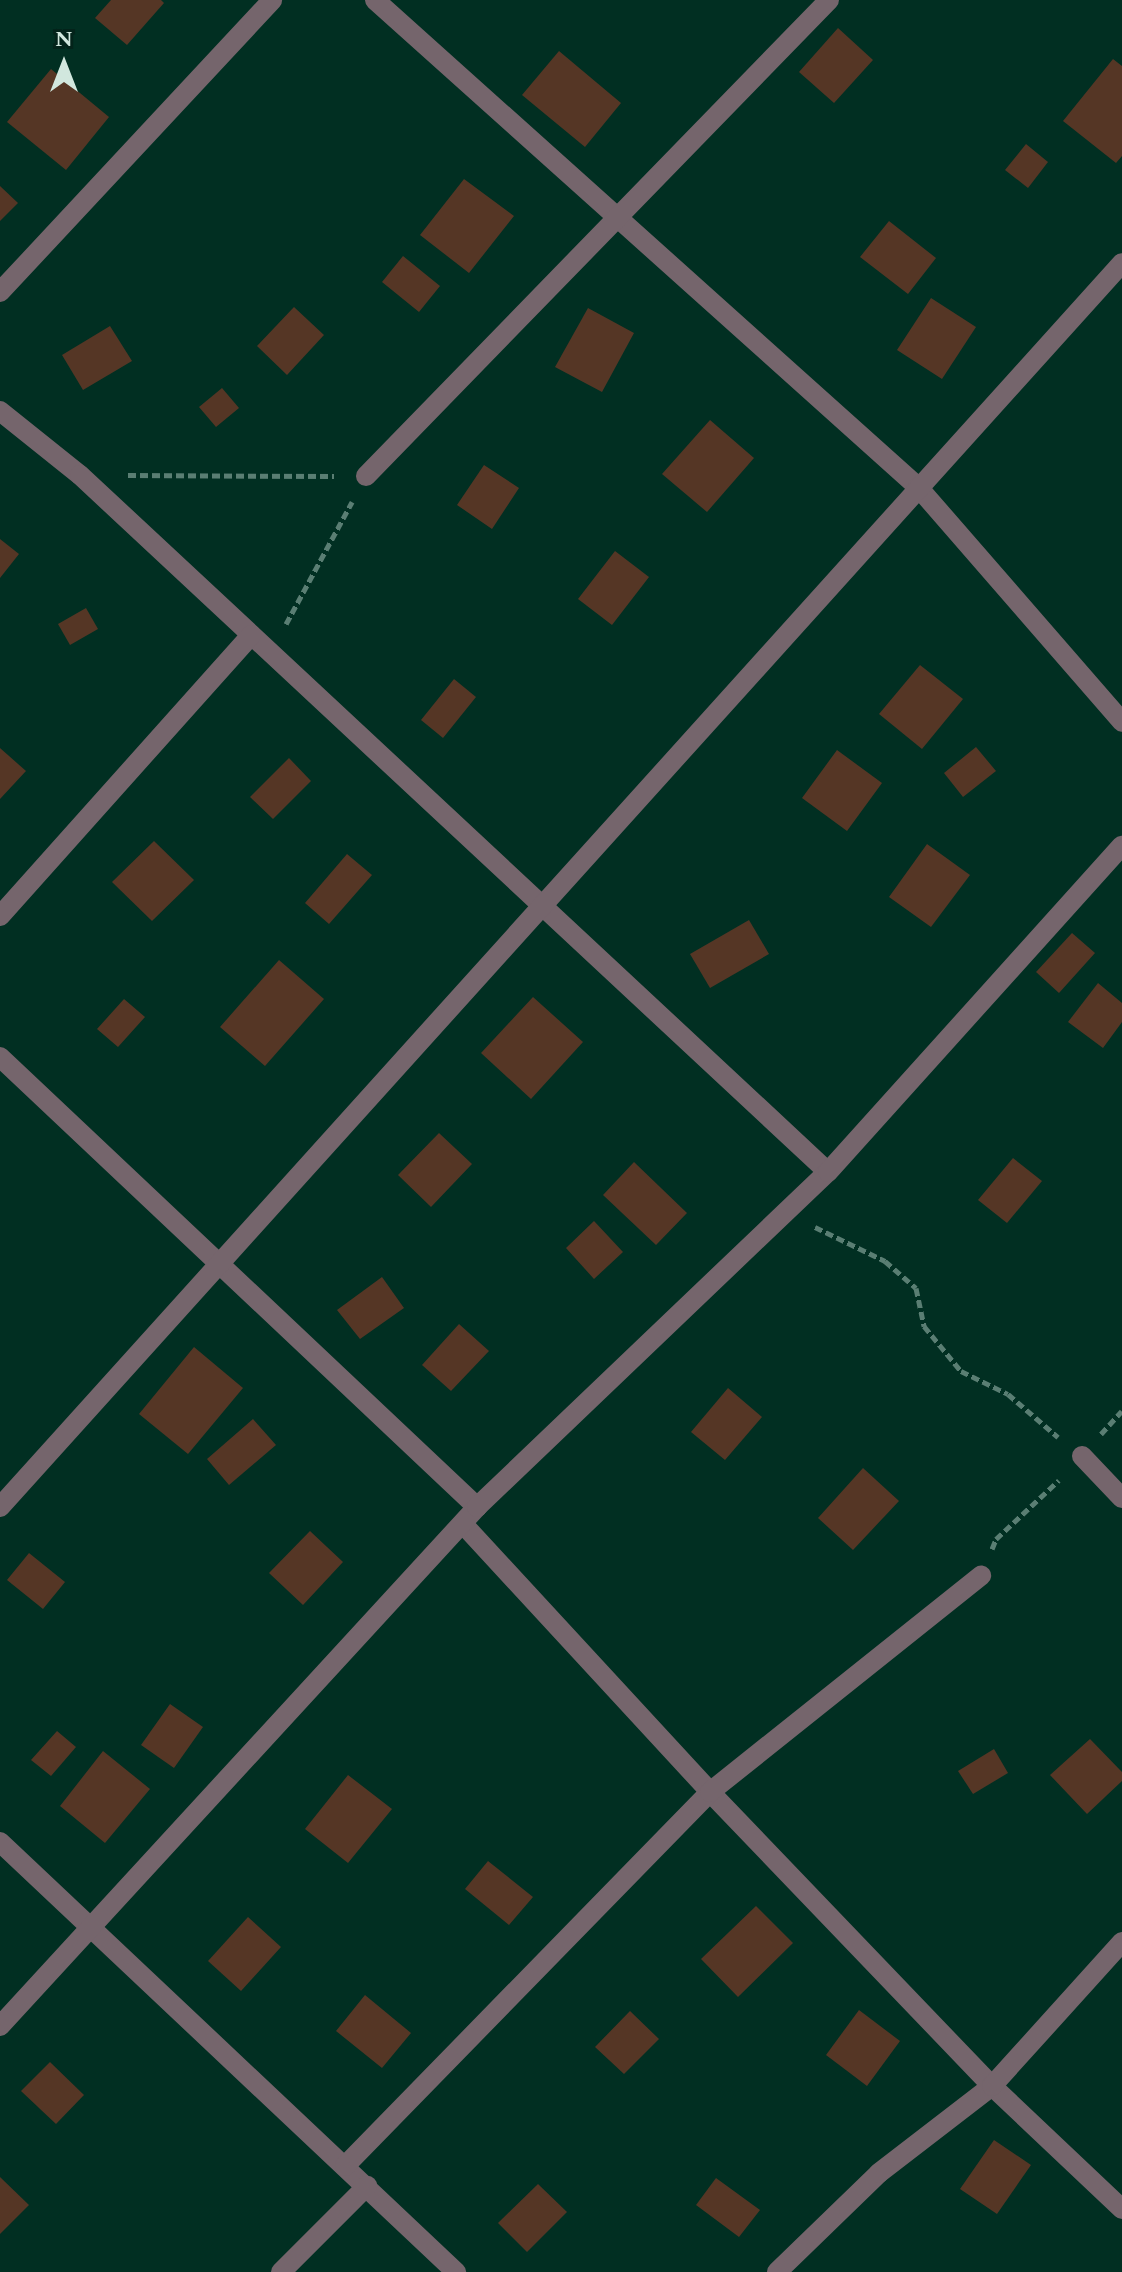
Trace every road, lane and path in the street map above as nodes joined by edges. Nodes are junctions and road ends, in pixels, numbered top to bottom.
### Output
1 (272, 0) edge
2 (375, 0) edge
3 (829, 0) edge
4 (620, 215) junction
5 (1122, 263) edge
6 (0, 292) edge
7 (0, 411) edge
8 (80, 475) junction
9 (366, 476) junction
10 (918, 487) junction
11 (251, 635) junction
12 (270, 653) junction
13 (1122, 722) edge
14 (1122, 846) edge
15 (541, 905) junction
16 (0, 916) edge
17 (0, 1057) edge
18 (828, 1172) junction
19 (785, 1213) junction
20 (221, 1266) junction
21 (1122, 1411) edge
22 (1082, 1456) junction
23 (1122, 1498) edge
24 (0, 1507) edge
25 (477, 1507) junction
26 (463, 1524) junction
27 (981, 1576) joint
28 (710, 1792) junction
29 (0, 1842) edge
30 (91, 1927) junction
31 (1122, 1942) edge
32 (0, 2026) edge
33 (992, 2086) junction
34 (345, 2166) junction
35 (367, 2186) junction
36 (1122, 2209) edge
37 (281, 2272) edge
38 (456, 2272) edge
39 (777, 2272) edge

1 - 6 street
2 - 4 street
3 - 4 street
4 - 9 street
4 - 10 street
5 - 10 street
7 - 8 street
8 - 9 path
8 - 11 street
9 - 12 path
10 - 13 street
10 - 15 street
11 - 12 street
11 - 16 street
12 - 15 street
14 - 18 street
15 - 18 street
15 - 20 street
17 - 20 street
18 - 19 street
19 - 22 path
19 - 25 street
20 - 24 street
20 - 25 street
21 - 22 path
22 - 23 street
22 - 27 path
25 - 26 street
26 - 28 street
26 - 30 street
27 - 28 street
28 - 33 street
28 - 34 street
29 - 30 street
30 - 32 street
30 - 34 street
31 - 33 street
33 - 36 street
33 - 39 street
34 - 35 street
35 - 37 street
35 - 38 street

